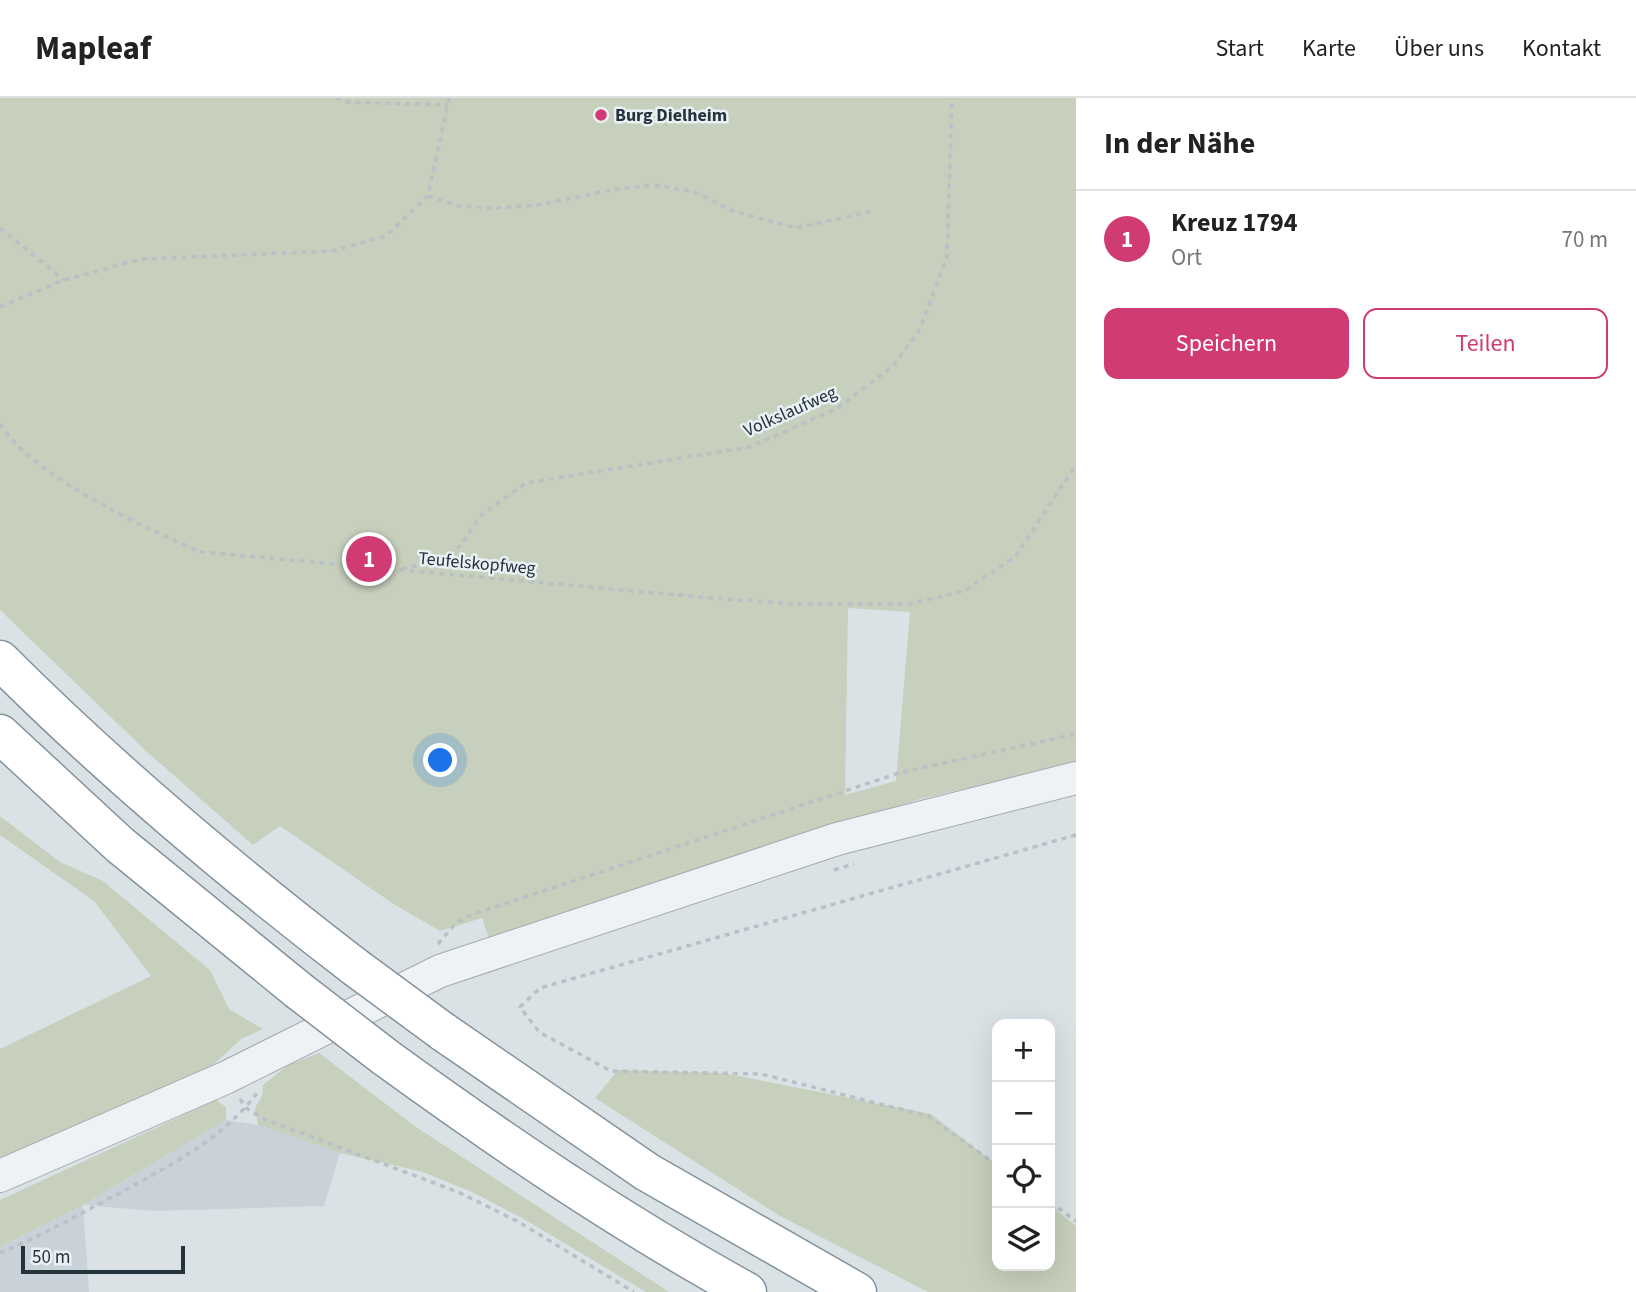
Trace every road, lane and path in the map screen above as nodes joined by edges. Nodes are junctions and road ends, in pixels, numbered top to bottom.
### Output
1 (336, 98) edge
2 (449, 98) edge
3 (952, 98) edge
4 (448, 105) junction
5 (428, 197) junction
6 (874, 211) dead end
7 (0, 229) edge
8 (64, 280) junction
9 (0, 307) edge
10 (0, 424) edge
11 (1076, 465) edge
12 (398, 569) junction
13 (0, 660) edge
14 (0, 734) edge
15 (1076, 734) edge
16 (1076, 778) edge
17 (1076, 835) edge
18 (434, 949) dead end
19 (992, 1161) edge
20 (0, 1176) edge
21 (1055, 1206) edge
22 (1076, 1221) edge
23 (0, 1253) edge
24 (634, 1292) edge
25 (747, 1292) edge
26 (856, 1292) edge

1 - 4 path
2 - 4 path
3 - 12 path, Volkslaufweg
4 - 5 path
5 - 6 path
5 - 8 path
7 - 8 path
8 - 9 path
10 - 12 path, Teufelskopfweg
11 - 12 path, Teufelskopfweg
13 - 26 highway, bridge
14 - 25 highway, bridge
15 - 18 path
16 - 20 street
17 - 19 path
21 - 22 path
23 - 24 path

